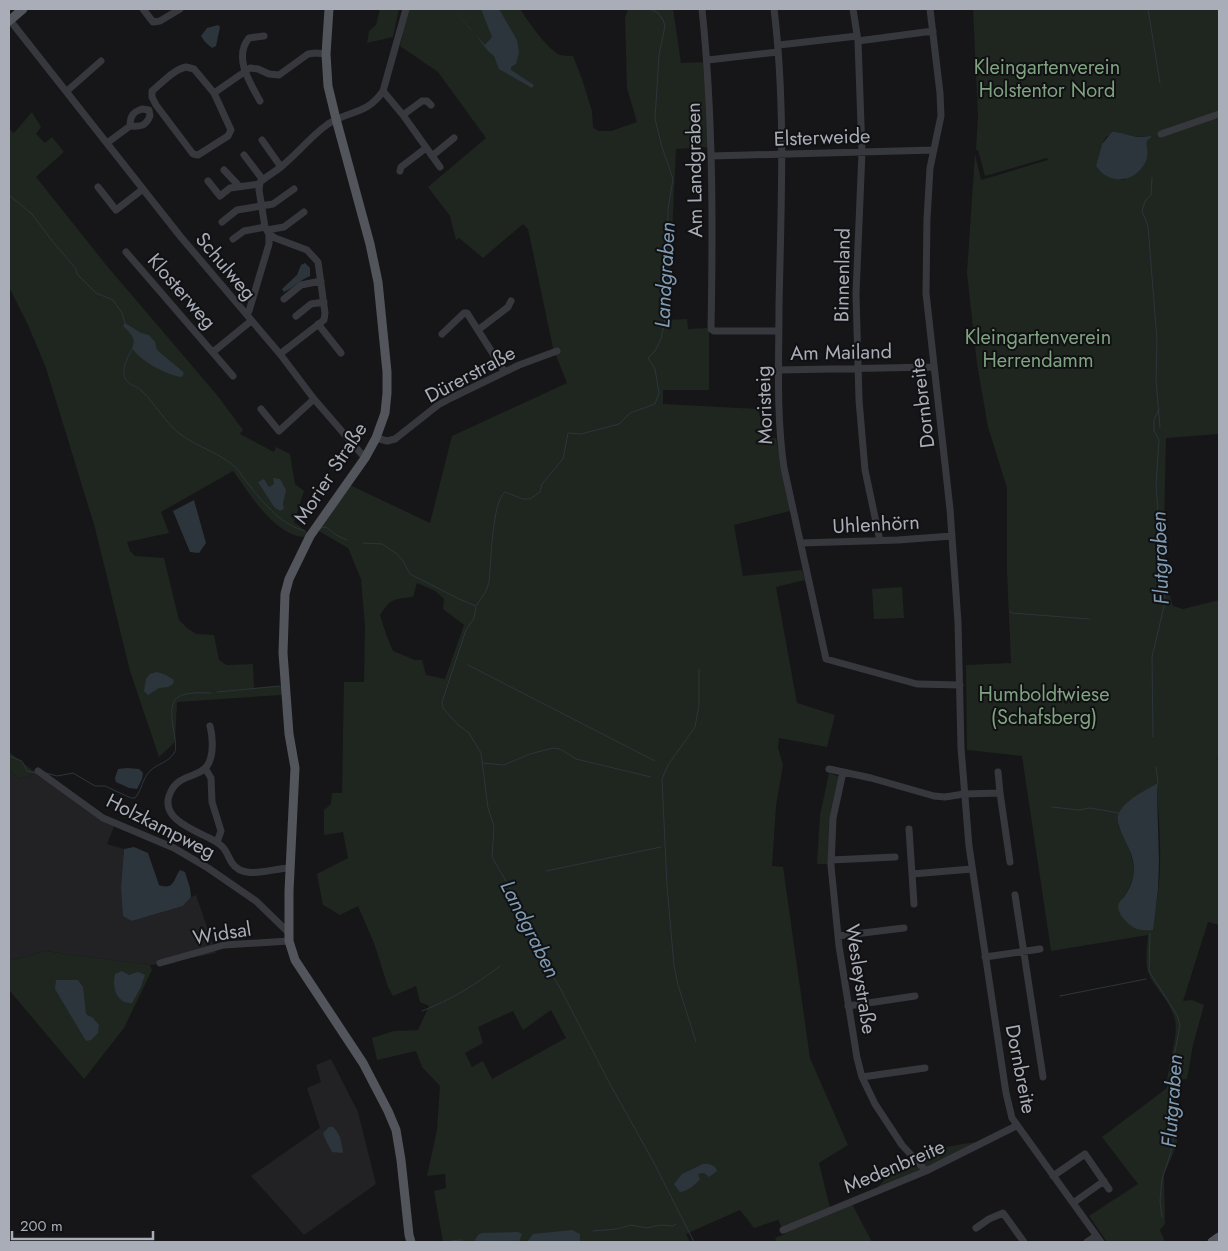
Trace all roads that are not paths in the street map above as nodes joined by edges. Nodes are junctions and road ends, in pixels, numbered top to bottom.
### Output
1 (24, 9) edge
2 (143, 9) edge
3 (180, 9) edge
4 (329, 9) edge
5 (406, 9) edge
6 (702, 9) edge
7 (774, 9) edge
8 (853, 9) edge
9 (930, 9) edge
10 (9, 20) edge
11 (933, 31) junction
12 (264, 36) dead end
13 (857, 39) junction
14 (778, 48) junction
15 (326, 54) junction
16 (708, 60) junction
17 (101, 61) dead end
18 (246, 71) junction
19 (67, 91) junction
20 (383, 91) junction
21 (214, 94) junction
22 (260, 100) dead end
23 (156, 105) junction
24 (431, 105) dead end
25 (149, 110) junction
26 (1219, 114) edge
27 (403, 115) junction
28 (336, 119) junction
29 (130, 126) junction
30 (1161, 134) dead end
31 (454, 138) dead end
32 (262, 140) dead end
33 (107, 143) junction
34 (426, 148) junction
35 (934, 150) junction
36 (862, 152) junction
37 (244, 155) dead end
38 (782, 155) junction
39 (432, 156) junction
40 (711, 156) junction
41 (281, 167) junction
42 (440, 167) dead end
43 (224, 170) dead end
44 (400, 171) dead end
45 (208, 181) dead end
46 (261, 182) junction
47 (239, 186) junction
48 (98, 187) dead end
49 (143, 189) junction
50 (294, 189) dead end
51 (261, 206) junction
52 (304, 212) dead end
53 (222, 222) dead end
54 (267, 231) junction
55 (233, 239) dead end
56 (126, 252) dead end
57 (321, 281) junction
58 (284, 300) dead end
59 (511, 300) dead end
60 (324, 302) junction
61 (249, 311) dead end
62 (296, 316) dead end
63 (251, 320) junction
64 (318, 324) junction
65 (478, 330) junction
66 (779, 331) junction
67 (442, 334) dead end
68 (556, 351) dead end
69 (212, 352) junction
70 (341, 353) dead end
71 (280, 354) junction
72 (934, 367) junction
73 (858, 368) junction
74 (779, 370) junction
75 (504, 371) junction
76 (233, 376) dead end
77 (314, 399) junction
78 (261, 409) dead end
79 (376, 438) junction
80 (365, 458) junction
81 (952, 536) junction
82 (880, 541) junction
83 (801, 543) junction
84 (960, 685) junction
85 (210, 726) dead end
86 (205, 768) junction
87 (829, 769) dead end
88 (38, 771) dead end
89 (843, 772) junction
90 (998, 772) dead end
91 (1000, 793) junction
92 (964, 794) junction
93 (909, 829) dead end
94 (217, 842) junction
95 (896, 857) dead end
96 (831, 860) junction
97 (1010, 862) dead end
98 (290, 868) junction
99 (972, 869) junction
100 (912, 874) junction
101 (1015, 895) dead end
102 (914, 904) dead end
103 (904, 928) dead end
104 (838, 936) junction
105 (289, 937) junction
106 (1040, 948) dead end
107 (1023, 951) junction
108 (985, 957) junction
109 (160, 963) dead end
110 (915, 996) dead end
111 (848, 1006) junction
112 (925, 1068) dead end
113 (862, 1077) junction
114 (1043, 1077) dead end
115 (1016, 1126) junction
116 (926, 1171) junction
117 (1053, 1176) junction
118 (1104, 1181) junction
119 (1109, 1189) dead end
120 (1073, 1203) junction
121 (976, 1228) dead end
122 (783, 1230) dead end
123 (1219, 1238) edge
124 (1099, 1239) edge
125 (411, 1242) edge
126 (1024, 1242) edge
127 (1087, 1242) edge
128 (1212, 1242) edge

1 - 10 main road
2 - 3 street
4 - 15 main road, Morier Straße
5 - 20 street
6 - 16 street, Am Landgraben
7 - 14 street, Moristeig
8 - 13 street, Binnenland
9 - 11 street, Dornbreite
10 - 19 street, Schulweg
11 - 13 street
11 - 35 street, Dornbreite
12 - 18 street
13 - 14 street
13 - 36 street, Binnenland
14 - 16 street
14 - 38 street, Moristeig
15 - 18 street
15 - 28 main road, Morier Straße
16 - 40 street, Am Landgraben
17 - 19 street
18 - 21 street
18 - 22 street
19 - 33 street, Schulweg
20 - 27 street
20 - 28 street
21 - 23 street
21 - 23 street
23 - 25 street
24 - 27 street
25 - 29 street
25 - 29 street
26 - 30 street
27 - 34 street
28 - 41 street
28 - 79 main road, Morier Straße
29 - 33 street
31 - 39 street
32 - 41 street
33 - 49 street, Schulweg
34 - 39 street
34 - 44 street
35 - 36 street, Elsterweide
35 - 72 street, Dornbreite
36 - 38 street, Elsterweide
36 - 73 street, Binnenland
37 - 46 street
38 - 40 street, Elsterweide
38 - 66 street, Moristeig
39 - 42 street
40 - 66 street, Am Landgraben
41 - 46 street
43 - 47 street
45 - 47 street
46 - 47 street
46 - 51 street
48 - 49 street
49 - 63 street, Schulweg
50 - 51 street
51 - 53 street
51 - 54 street
52 - 54 street
54 - 55 street
54 - 57 street
54 - 61 street
56 - 69 street, Klosterweg
57 - 58 street
57 - 60 street
59 - 65 street
60 - 62 street
60 - 64 street
63 - 69 street, Klosterweg
63 - 71 street, Schulweg
64 - 70 street
64 - 71 street
65 - 67 street
65 - 75 street
66 - 74 street, Moristeig
68 - 75 street, Dürerstraße
69 - 76 street, Klosterweg
71 - 77 street, Schulweg
72 - 73 street, Am Mailand
72 - 81 street, Dornbreite
73 - 74 street, Am Mailand
73 - 82 street, Binnenland
74 - 83 street, Moristeig
75 - 79 street, Dürerstraße
77 - 78 street
77 - 80 street, Schulweg
79 - 80 main road, Morier Straße
80 - 98 main road, Morier Straße
81 - 82 street, Uhlenhörn
81 - 84 street, Dornbreite
82 - 83 street, Uhlenhörn
83 - 84 street, Moristeig
84 - 92 street, Dornbreite
85 - 86 street
86 - 94 street
86 - 94 street
87 - 89 street
88 - 105 street, Holzkampweg
89 - 92 street
89 - 96 street, Wesleystraße
90 - 91 street
91 - 92 street
91 - 97 street
92 - 99 street, Dornbreite
93 - 100 street
94 - 98 street
95 - 96 street
96 - 104 street, Wesleystraße
98 - 105 main road, Morier Straße
99 - 100 street
99 - 108 street, Dornbreite
100 - 102 street
101 - 107 street, Dornbreite
103 - 104 street
104 - 111 street, Wesleystraße
105 - 109 street, Widsal
105 - 125 main road
106 - 107 street
107 - 108 street
107 - 114 street, Dornbreite
108 - 115 street, Dornbreite
110 - 111 street
111 - 113 street, Wesleystraße
112 - 113 street
113 - 116 street, Wesleystraße
115 - 116 street, Medenbreite
115 - 117 street, Dornbreite
116 - 122 street, Medenbreite
117 - 118 street
117 - 120 street, Dornbreite
118 - 119 street
118 - 120 street
120 - 124 street, Dornbreite
121 - 126 street
123 - 128 main road
124 - 127 street

